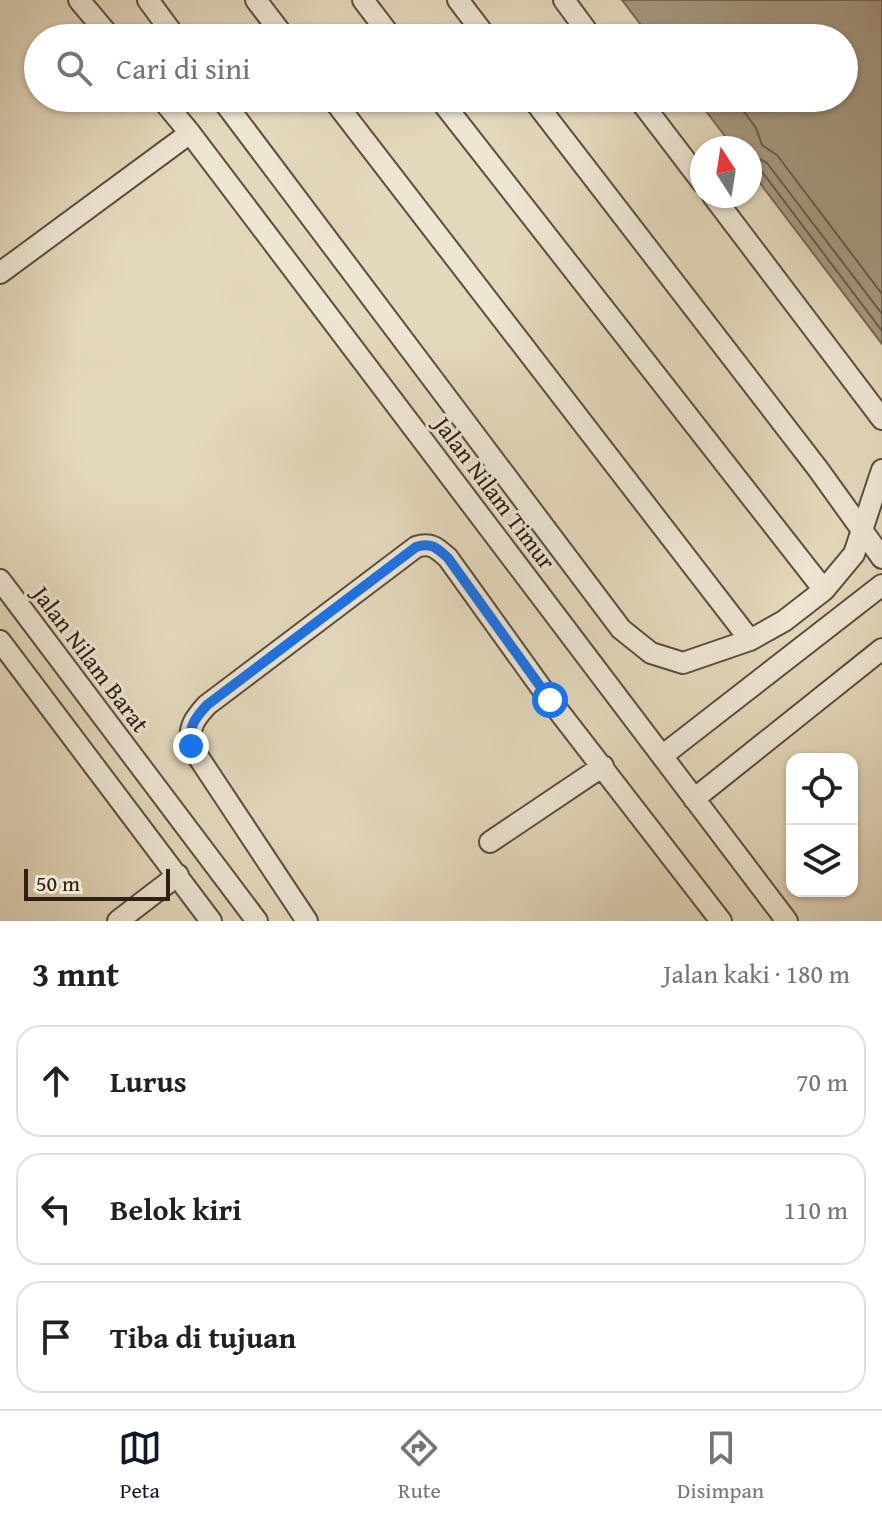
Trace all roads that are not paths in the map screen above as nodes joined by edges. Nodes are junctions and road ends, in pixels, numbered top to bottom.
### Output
1 (79, 0) edge
2 (148, 0) edge
3 (256, 0) edge
4 (363, 0) edge
5 (458, 0) edge
6 (564, 0) edge
7 (99, 24) edge
8 (166, 24) edge
9 (274, 24) edge
10 (381, 24) edge
11 (476, 24) edge
12 (582, 24) edge
13 (173, 112) edge
14 (232, 112) edge
15 (343, 112) edge
16 (450, 112) edge
17 (543, 112) edge
18 (649, 112) edge
19 (190, 133) junction
20 (690, 166) edge
21 (722, 208) edge
22 (0, 273) edge
23 (882, 419) edge
24 (882, 470) edge
25 (862, 528) junction
26 (882, 558) edge
27 (0, 580) edge
28 (882, 585) edge
29 (824, 590) junction
30 (750, 640) junction
31 (0, 641) edge
32 (882, 649) edge
33 (662, 756) junction
34 (603, 766) junction
35 (694, 799) junction
36 (490, 842) dead end
37 (178, 875) junction
38 (118, 921) edge
39 (211, 921) edge
40 (257, 921) edge
41 (307, 921) edge
42 (721, 921) edge
43 (787, 921) edge

1 - 7 lane
2 - 8 lane
3 - 9 lane
4 - 10 lane
5 - 11 lane
6 - 12 lane
13 - 19 lane, Jalan Nilam Timur
14 - 30 lane
15 - 30 lane
16 - 29 lane
17 - 25 lane
18 - 20 lane
19 - 22 lane
19 - 33 lane, Jalan Nilam Timur
21 - 23 lane
24 - 25 lane
25 - 26 lane
25 - 29 lane
27 - 40 lane, Jalan Nilam Barat
28 - 33 lane
29 - 30 lane
31 - 37 lane
32 - 35 lane
33 - 35 lane, Jalan Nilam Timur
34 - 36 lane
34 - 41 lane
34 - 42 lane
35 - 43 lane, Jalan Nilam Timur
37 - 38 lane
37 - 39 lane

